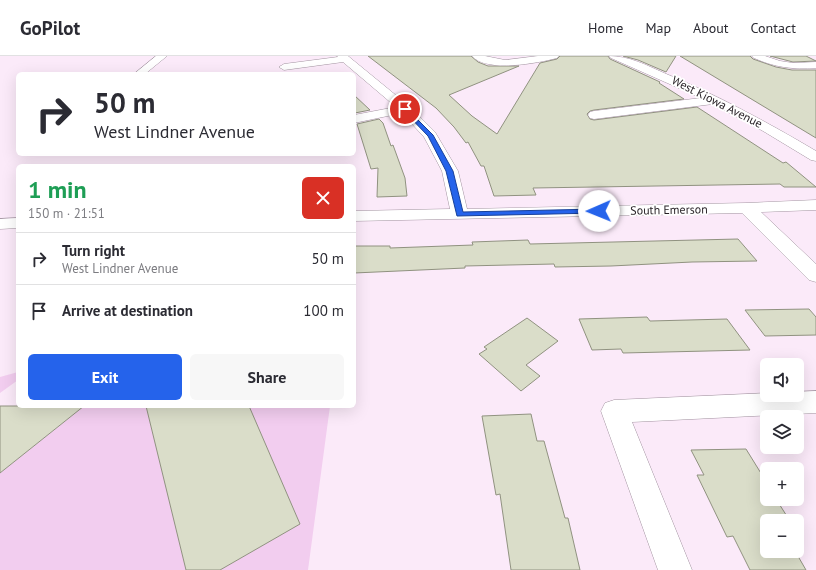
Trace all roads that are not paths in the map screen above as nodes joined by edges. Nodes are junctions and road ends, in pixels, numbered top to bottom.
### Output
1 (162, 56) edge
2 (477, 56) edge
3 (554, 56) edge
4 (614, 56) edge
5 (757, 56) edge
6 (344, 57) edge
7 (816, 65) edge
8 (284, 67) dead end
9 (142, 72) edge
10 (714, 100) junction
11 (405, 109) junction
12 (594, 115) dead end
13 (356, 119) edge
14 (816, 157) edge
15 (816, 205) edge
16 (746, 208) junction
17 (460, 214) junction
18 (356, 216) edge
19 (16, 223) edge
20 (0, 224) edge
21 (816, 275) edge
22 (816, 402) edge
23 (675, 570) edge

1 - 9 street
2 - 3 street
4 - 10 street, West Kiowa Avenue
5 - 7 street
6 - 8 street
6 - 11 street
10 - 12 street
10 - 14 street, West Kiowa Avenue
11 - 13 street
11 - 17 street
15 - 16 street, South Emerson
16 - 17 street, South Emerson
16 - 21 street
17 - 18 street, South Emerson
19 - 20 street
22 - 23 street

